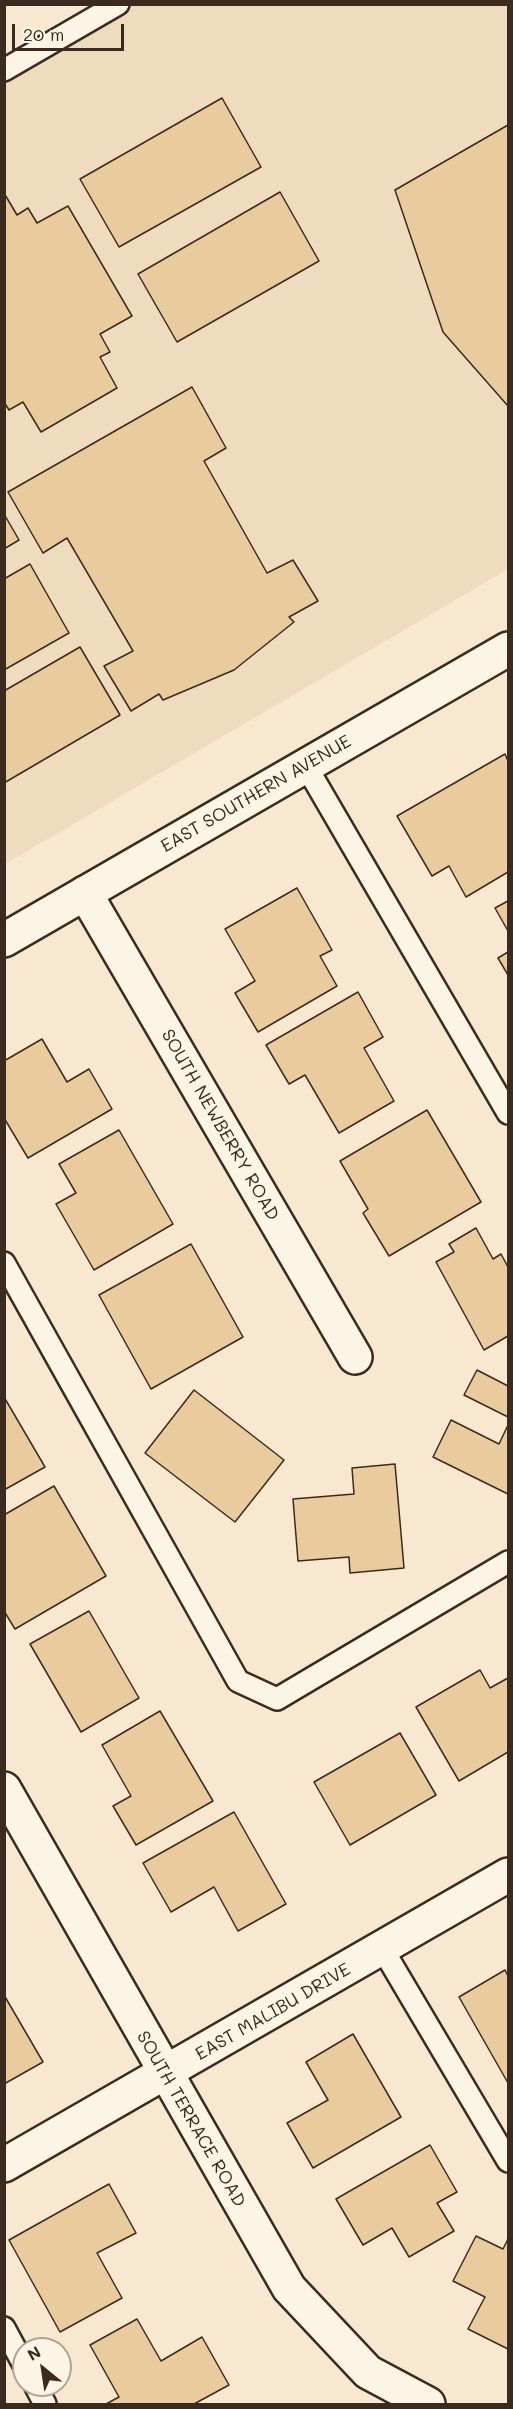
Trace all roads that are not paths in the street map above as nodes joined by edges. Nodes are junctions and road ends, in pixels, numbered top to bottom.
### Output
1 (118, 4) edge
2 (4, 70) edge
3 (508, 650) edge
4 (306, 766) junction
5 (85, 893) junction
6 (4, 939) edge
7 (508, 1113) edge
8 (4, 1263) edge
9 (355, 1358) dead end
10 (508, 1562) edge
11 (4, 1789) edge
12 (508, 1875) edge
13 (382, 1948) junction
14 (165, 2074) junction
15 (508, 2161) edge
16 (4, 2166) edge
17 (4, 2328) edge
18 (12, 2343) edge
19 (428, 2404) edge

1 - 2 lane
3 - 4 street, EAST SOUTHERN AVENUE
4 - 5 street, EAST SOUTHERN AVENUE
4 - 7 lane
5 - 6 street, EAST SOUTHERN AVENUE
5 - 9 street, SOUTH NEWBERRY ROAD
8 - 10 lane
11 - 14 street, SOUTH TERRACE ROAD
12 - 13 street, EAST MALIBU DRIVE
13 - 14 street, EAST MALIBU DRIVE
13 - 15 lane
14 - 16 street, EAST MALIBU DRIVE
14 - 19 street, SOUTH TERRACE ROAD
17 - 18 lane

